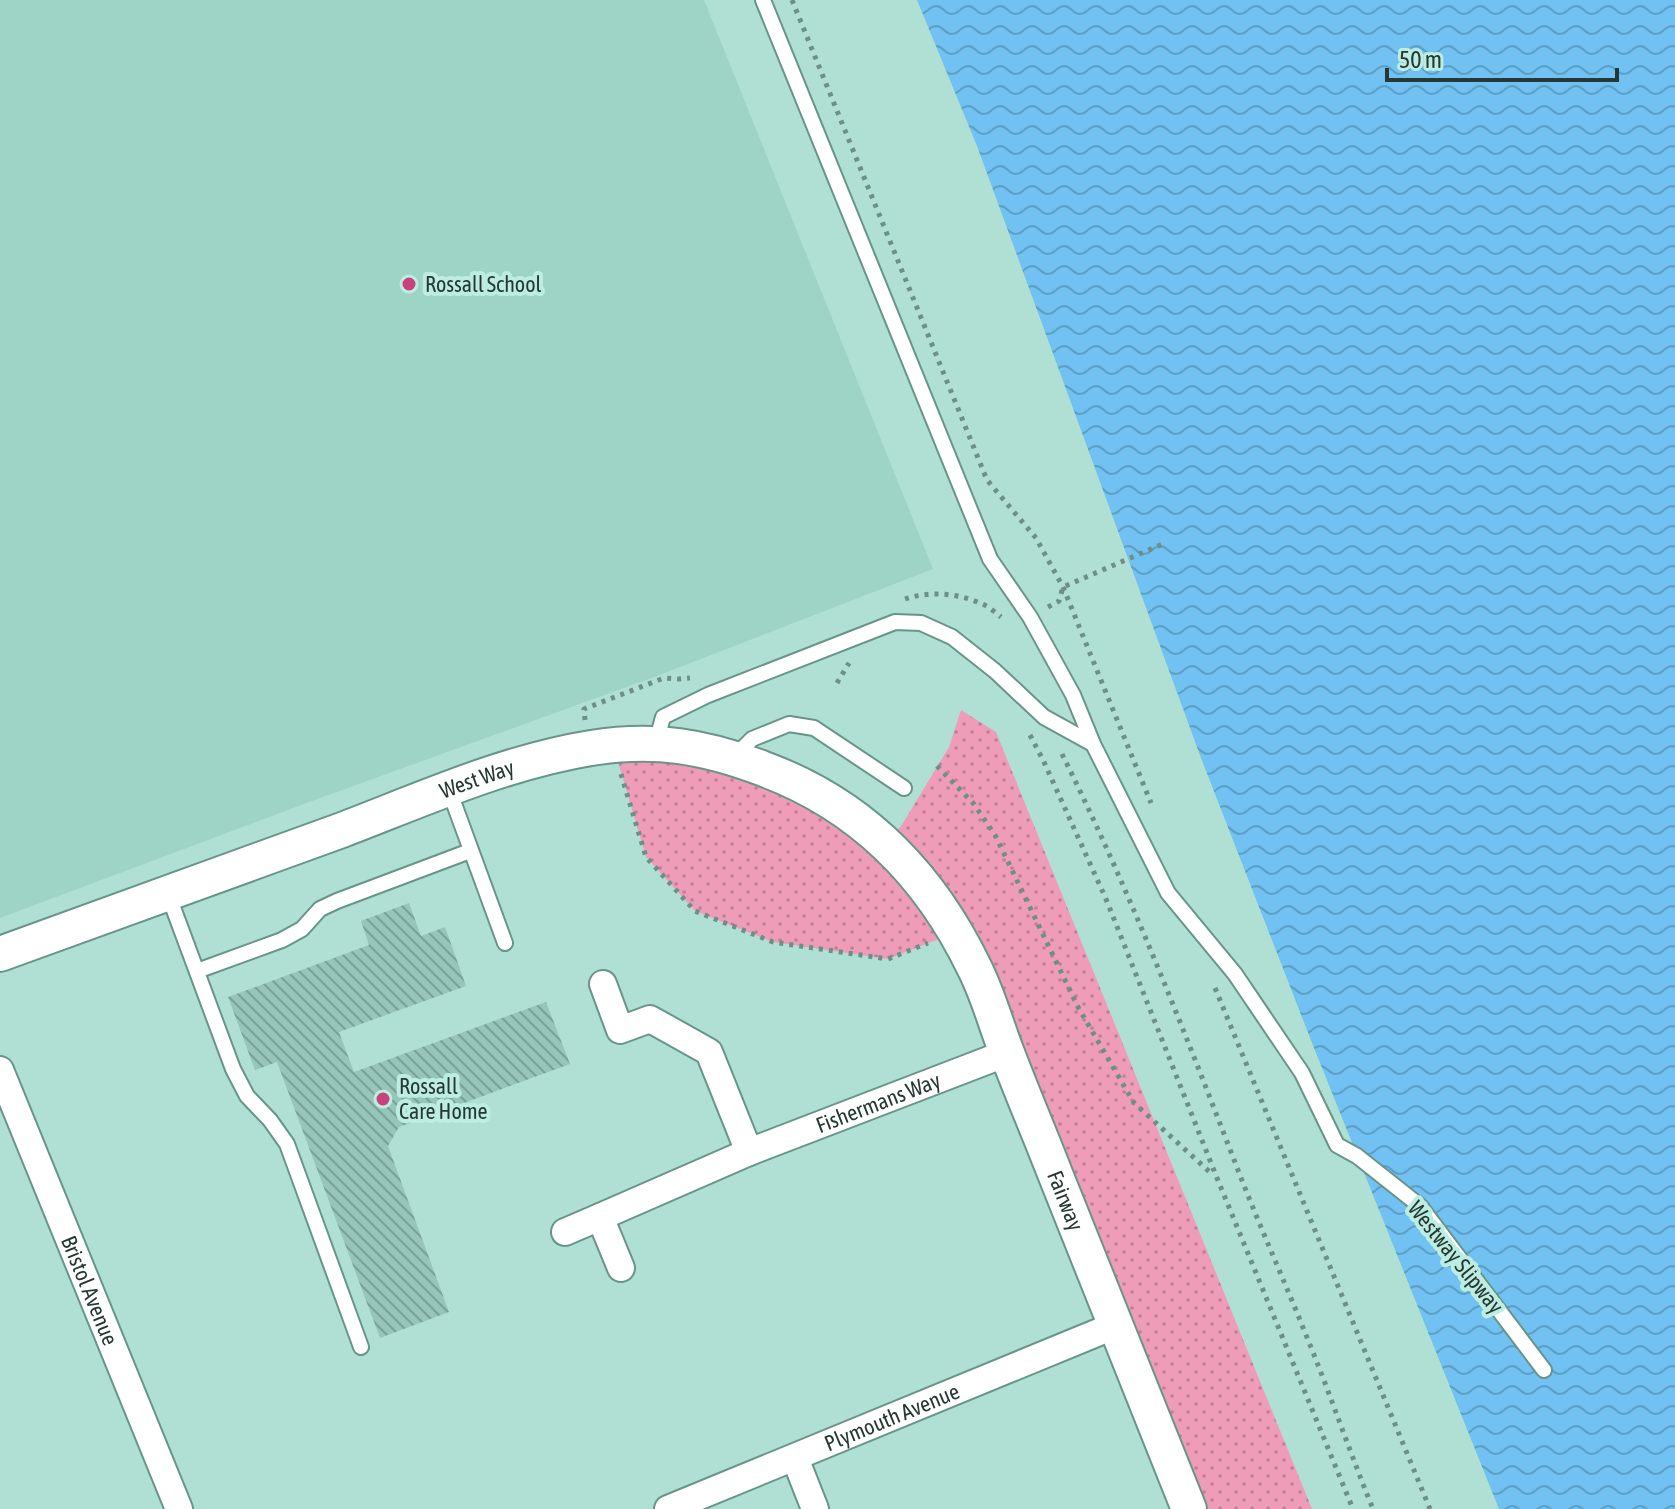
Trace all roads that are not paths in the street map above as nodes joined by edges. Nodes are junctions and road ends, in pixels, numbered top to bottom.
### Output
1 (763, 0) edge
2 (656, 743) junction
3 (1093, 744) junction
4 (734, 757) junction
5 (904, 788) dead end
6 (449, 790) junction
7 (470, 851) junction
8 (168, 894) junction
9 (932, 896) joint
10 (505, 943) dead end
11 (0, 954) edge
12 (197, 971) junction
13 (603, 984) dead end
14 (1007, 1053) junction
15 (0, 1070) edge
16 (749, 1152) junction
17 (600, 1217) junction
18 (565, 1232) dead end
19 (621, 1268) dead end
20 (1116, 1325) junction
21 (361, 1347) dead end
22 (1544, 1370) dead end
23 (795, 1458) junction
24 (179, 1509) edge
25 (668, 1509) edge
26 (815, 1509) edge
27 (1189, 1509) edge

1 - 3 lane, Westway Slipway
2 - 3 lane
2 - 4 street, West Way
2 - 6 street, West Way
3 - 22 lane, Westway Slipway
4 - 5 lane
4 - 9 street, West Way
6 - 7 lane
6 - 8 street, West Way
7 - 10 lane
7 - 12 lane
8 - 11 street, West Way
8 - 12 lane
9 - 14 street, Fairway
12 - 21 lane
13 - 16 street
14 - 16 street, Fishermans Way
14 - 20 street, Fairway
15 - 24 street, Bristol Avenue
16 - 17 street, Fishermans Way
17 - 18 street, Fishermans Way
17 - 19 street
20 - 23 street, Plymouth Avenue
20 - 27 street, Fairway
23 - 25 street, Plymouth Avenue
23 - 26 street

